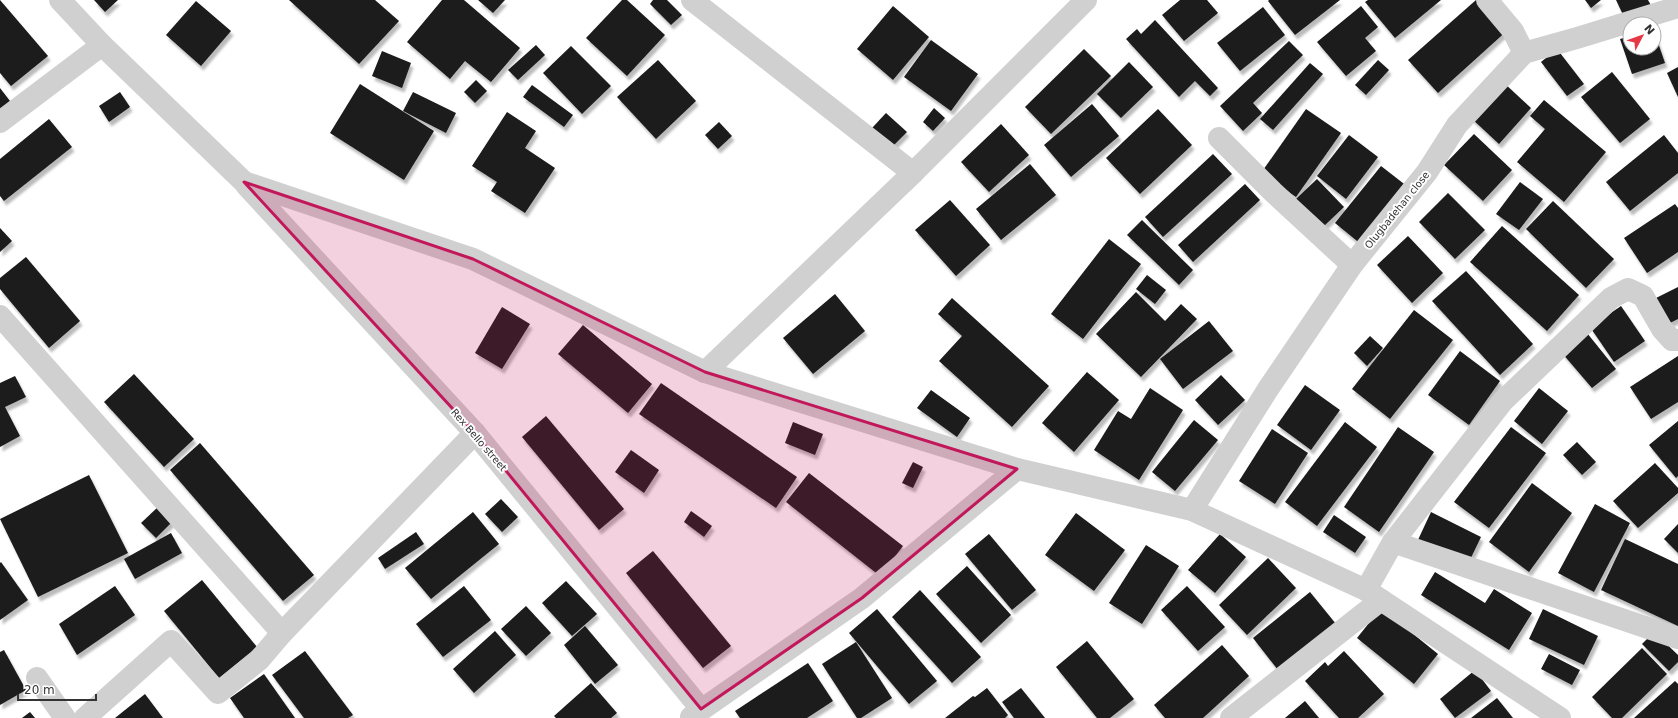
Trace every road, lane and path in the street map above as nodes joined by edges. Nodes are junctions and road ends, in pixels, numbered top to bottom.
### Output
1 (60, 0) edge
2 (692, 0) edge
3 (1086, 0) edge
4 (1487, 0) edge
5 (1678, 7) edge
6 (102, 45) junction
7 (1524, 52) junction
8 (0, 122) edge
9 (1219, 138) dead end
10 (913, 173) junction
11 (244, 182) junction
12 (1352, 264) junction
13 (0, 316) edge
14 (1678, 340) edge
15 (705, 372) junction
16 (475, 433) junction
17 (1016, 469) junction
18 (1192, 510) junction
19 (1393, 542) junction
20 (1373, 595) junction
21 (282, 633) junction
22 (1678, 638) edge
23 (37, 678) dead end
24 (695, 713) edge
25 (65, 718) edge
26 (85, 718) edge
27 (1231, 718) edge
28 (1560, 718) edge

1 - 6 street, Rex Bello street
2 - 10 street
3 - 10 street
4 - 7 street
5 - 7 street
6 - 8 street
6 - 11 street, Rex Bello street
7 - 12 street, Olugbadehan close
9 - 12 street
10 - 15 street
11 - 15 street
11 - 16 street, Rex Bello street
12 - 18 street, Olugbadehan close
13 - 21 street
14 - 19 street
15 - 17 street
16 - 21 street
16 - 24 street, Rex Bello street
17 - 18 street
17 - 24 street
18 - 20 street
19 - 20 street
19 - 22 street
20 - 27 street
20 - 28 street
21 - 26 street
23 - 25 street

